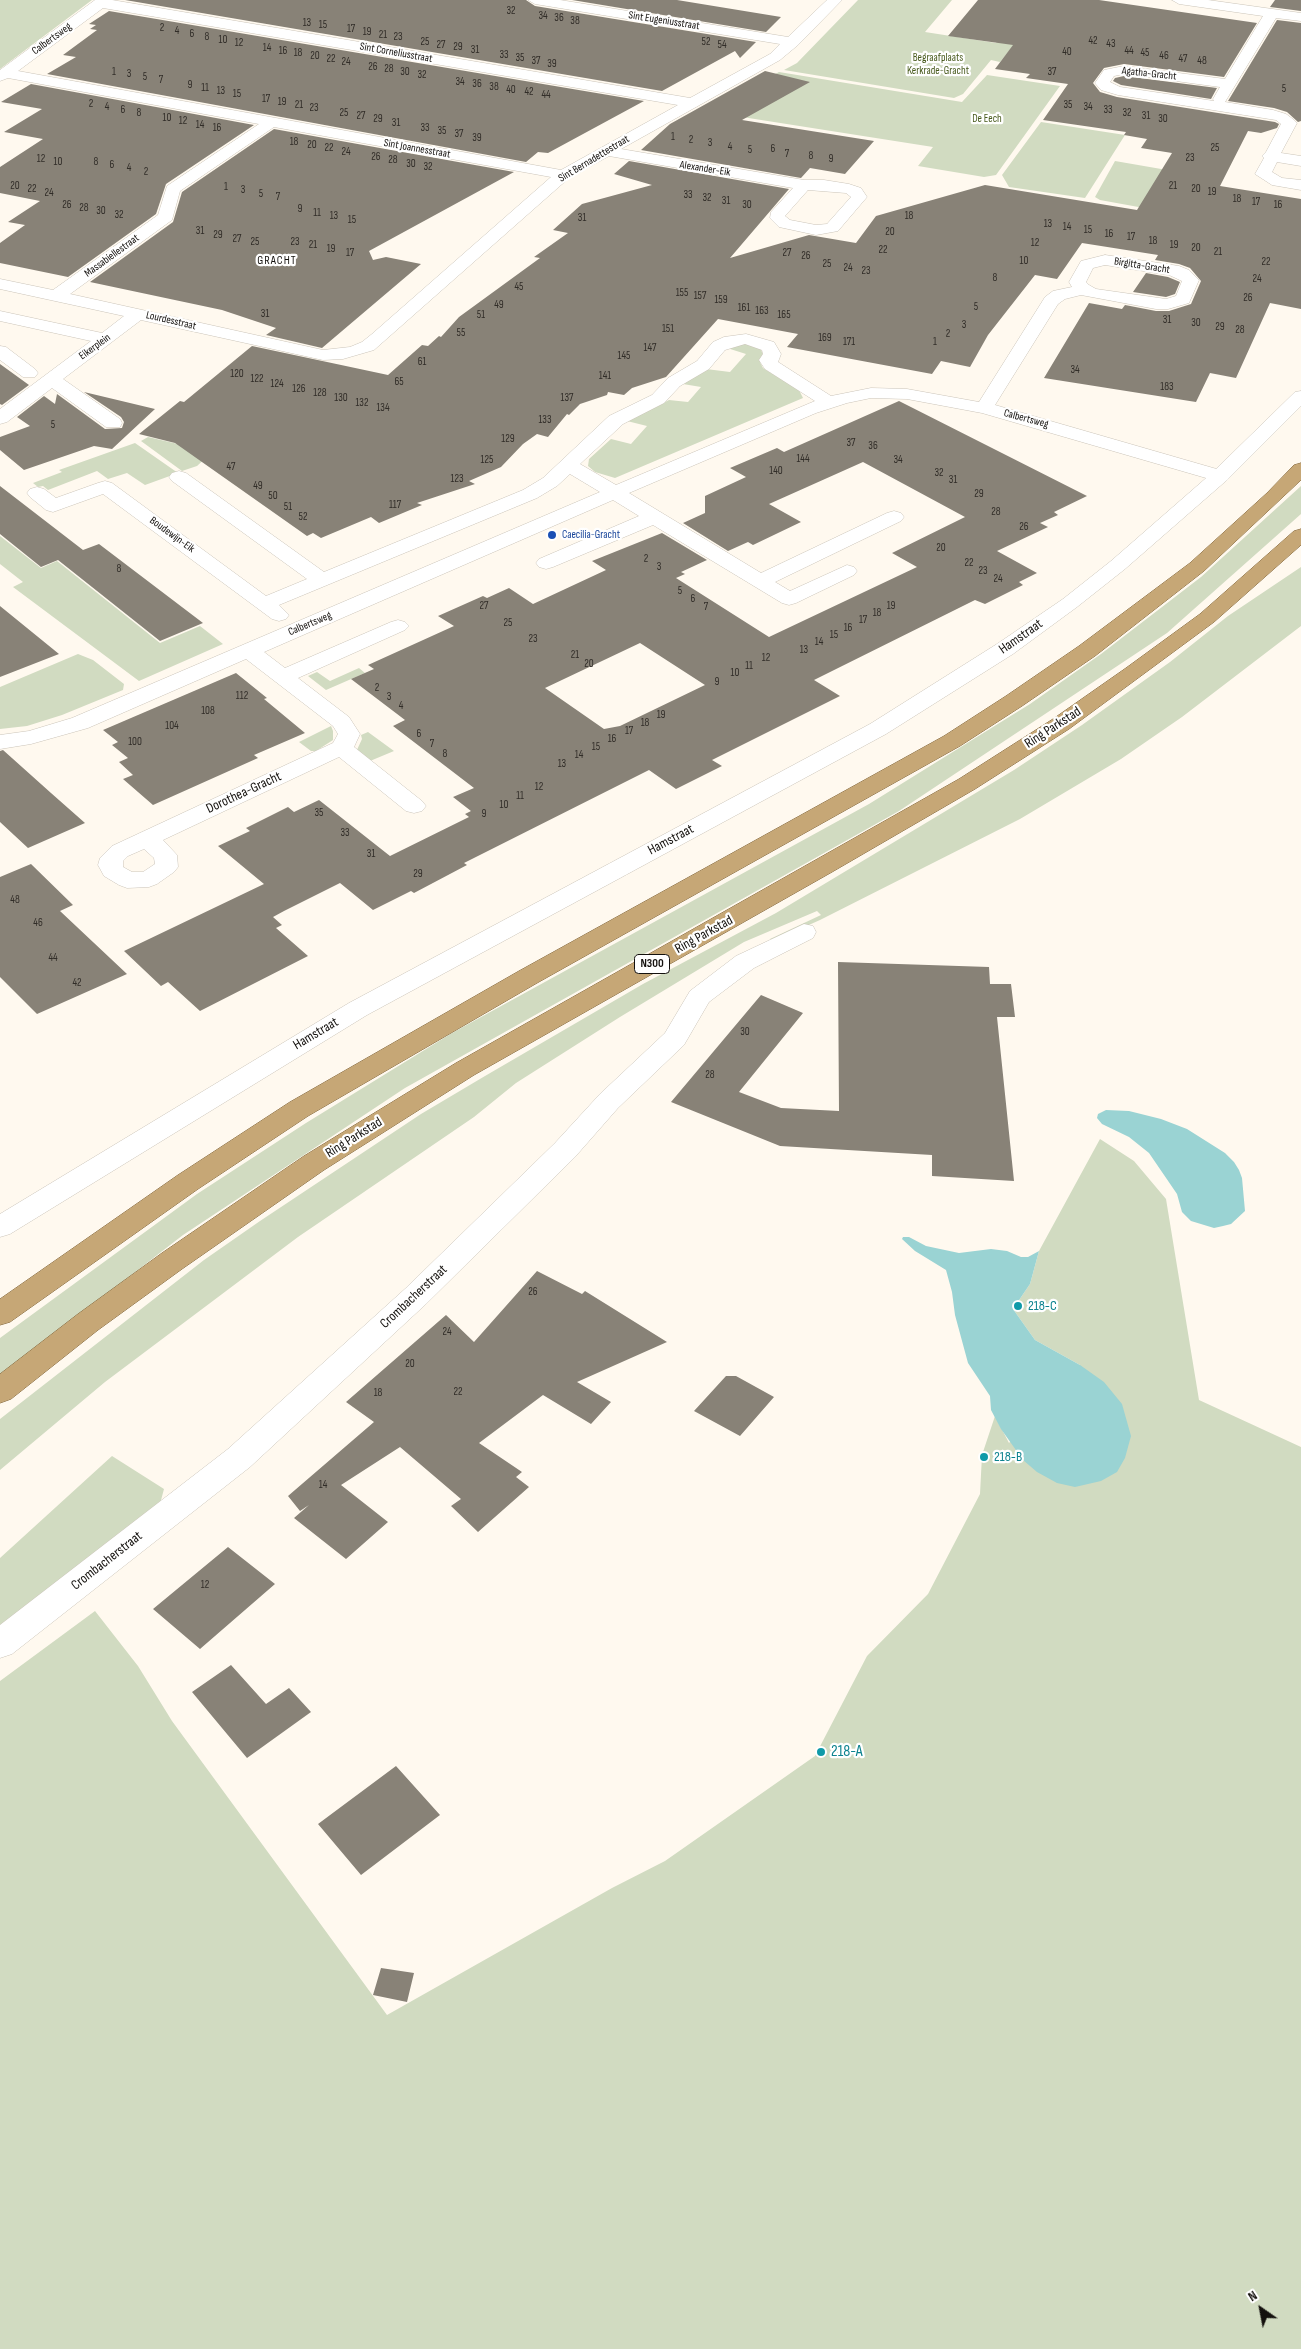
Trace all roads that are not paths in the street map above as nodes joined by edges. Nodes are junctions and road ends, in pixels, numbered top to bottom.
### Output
1 (535, 0) edge
2 (834, 0) edge
3 (1179, 0) edge
4 (103, 2) edge
5 (1272, 13) junction
6 (1301, 17) edge
7 (793, 42) junction
8 (3, 75) edge
9 (1228, 84) junction
10 (692, 103) junction
11 (1216, 105) junction
12 (270, 123) junction
13 (607, 151) junction
14 (1270, 156) junction
15 (1301, 161) edge
16 (563, 175) junction
17 (804, 185) junction
18 (1301, 186) edge
19 (0, 284) edge
20 (1083, 289) junction
21 (56, 296) junction
22 (138, 314) junction
23 (0, 316) edge
24 (106, 339) junction
25 (0, 351) edge
26 (343, 354) joint
27 (29, 373) dead end
28 (51, 379) junction
29 (1301, 396) edge
30 (828, 402) junction
31 (984, 408) junction
32 (0, 418) edge
33 (113, 424) dead end
34 (569, 465) junction
35 (1301, 469) edge
36 (1220, 476) junction
37 (180, 477) dead end
38 (37, 493) dead end
39 (616, 494) junction
40 (654, 517) junction
41 (894, 517) dead end
42 (1301, 534) edge
43 (546, 563) dead end
44 (847, 571) dead end
45 (322, 580) junction
46 (760, 581) junction
47 (265, 604) junction
48 (398, 626) dead end
49 (299, 629) junction
50 (248, 650) junction
51 (282, 676) junction
52 (0, 742) edge
53 (341, 748) junction
54 (414, 806) dead end
55 (147, 838) dead end
56 (804, 932) dead end
57 (0, 1228) edge
58 (0, 1314) edge
59 (0, 1391) edge
60 (0, 1644) edge

1 - 7 street, Sint Eugeniusstraat
2 - 7 street, Sint Bernadettestraat
3 - 5 street
4 - 8 street, Calbertsweg
4 - 10 street, Sint Corneliusstraat
5 - 6 street
5 - 9 street
7 - 10 street, Sint Bernadettestraat
8 - 12 street, Sint Joannesstraat
9 - 11 street
9 - 11 street, Agatha-Gracht
10 - 13 street, Sint Bernadettestraat
11 - 14 street, Agatha-Gracht
12 - 16 street, Sint Joannesstraat
12 - 21 street, Massabiellestraat
13 - 16 street, Sint Bernadettestraat
13 - 17 street, Alexander-Eik
14 - 15 street
14 - 18 street, Agatha-Gracht
16 - 26 street, Sint Bernadettestraat
17 - 17 street, Alexander-Eik
19 - 21 street, Lourdesstraat
20 - 20 street, Birgitta-Gracht
20 - 31 street, Birgitta-Gracht
21 - 22 street, Lourdesstraat
22 - 24 street, Eikerplein
22 - 26 street, Lourdesstraat
23 - 24 street
24 - 28 street, Eikerplein
25 - 27 street
28 - 32 street, Eikerplein
28 - 33 street
29 - 36 street, Hamstraat
30 - 31 street, Calbertsweg
30 - 34 street
30 - 39 street, Calbertsweg
31 - 36 street, Calbertsweg
34 - 39 street
34 - 45 street
35 - 58 highway
36 - 57 street, Hamstraat
37 - 45 street
38 - 47 street, Boudewijn-Eik
39 - 40 street
39 - 49 street, Calbertsweg
40 - 43 street
40 - 46 street
41 - 46 street
42 - 59 highway, Ring Parkstad / N300
44 - 46 street
45 - 47 street
47 - 49 street, Boudewijn-Eik
48 - 51 street
49 - 50 street, Calbertsweg
50 - 51 street
50 - 52 street, Calbertsweg
51 - 53 street
53 - 54 street
53 - 55 street, Dorothea-Gracht
56 - 60 street, Crombacherstraat

